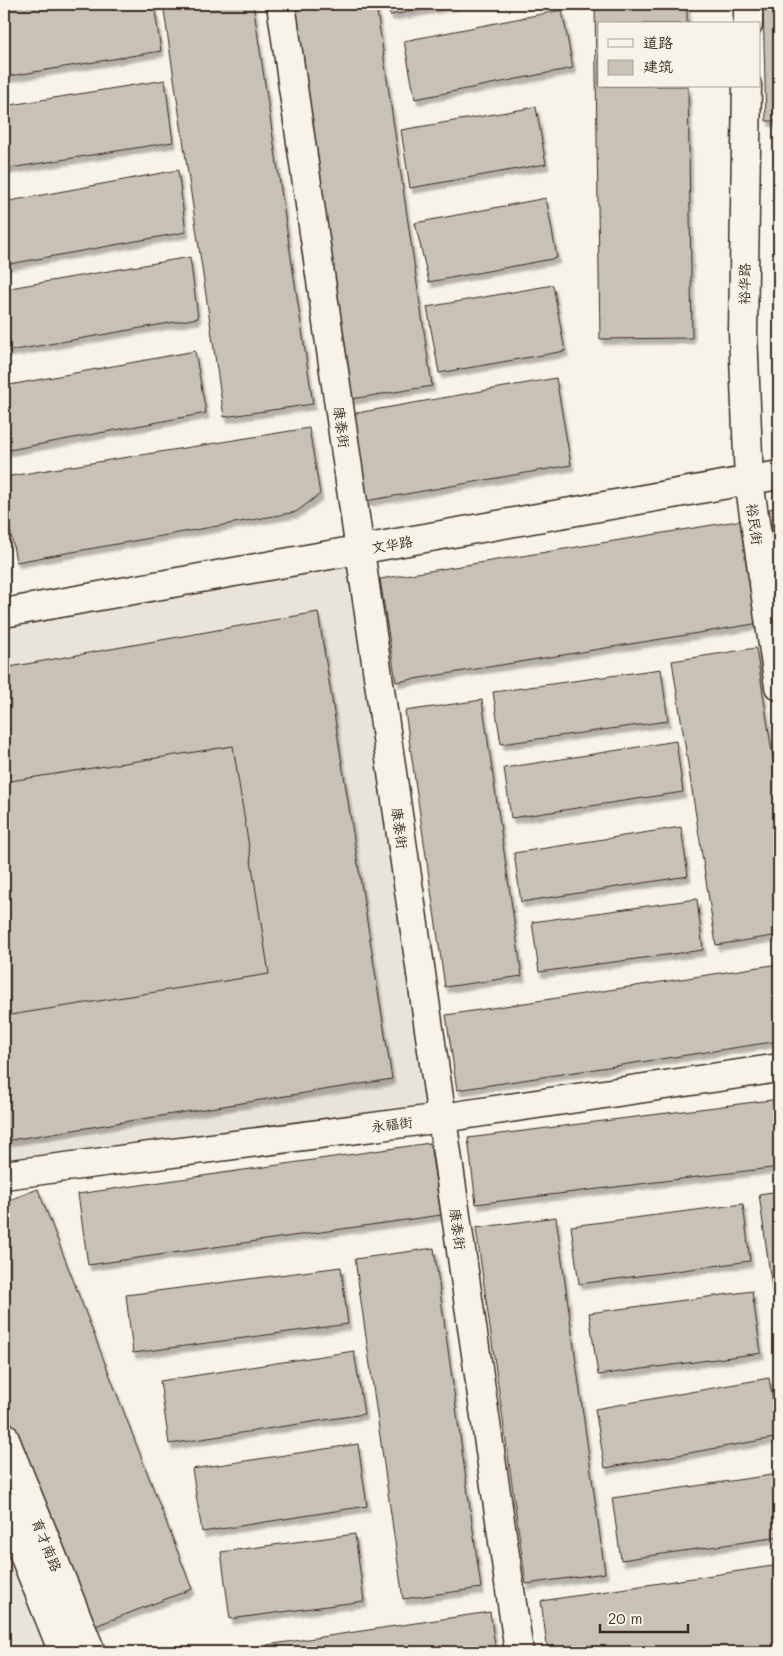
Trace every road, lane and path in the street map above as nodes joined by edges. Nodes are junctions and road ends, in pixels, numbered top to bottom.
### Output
1 (281, 4) edge
2 (748, 4) edge
3 (748, 22) edge
4 (747, 88) edge
5 (779, 475) edge
6 (749, 481) junction
7 (360, 550) junction
8 (4, 613) edge
9 (779, 686) edge
10 (779, 1068) edge
11 (442, 1118) junction
12 (4, 1175) edge
13 (4, 1437) edge
14 (4, 1505) edge
15 (63, 1652) edge
16 (91, 1652) edge
17 (519, 1652) edge

1 - 7 street, 康泰街
2 - 3 street
4 - 6 street, 裕华路
5 - 6 street, 文华路
6 - 7 street, 文华路
6 - 9 street, 裕民街
7 - 8 street, 文华路
7 - 11 street, 康泰街
10 - 11 street, 永福街
11 - 12 street, 永福街
11 - 17 street, 康泰街
13 - 16 street, 育才南路
14 - 15 street, 育才南路

